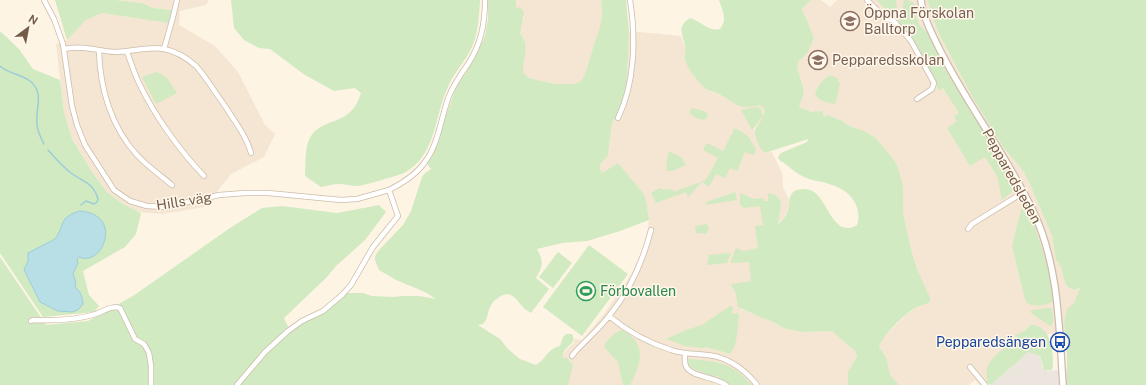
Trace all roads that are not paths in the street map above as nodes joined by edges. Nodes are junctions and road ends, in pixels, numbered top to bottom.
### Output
1 (44, 0) edge
2 (177, 0) edge
3 (485, 0) edge
4 (630, 0) edge
5 (867, 0) edge
6 (920, 1) edge
7 (64, 49) junction
8 (164, 49) junction
9 (99, 51) junction
10 (127, 52) junction
11 (917, 99) dead end
12 (618, 118) dead end
13 (251, 153) dead end
14 (204, 176) dead end
15 (172, 185) dead end
16 (389, 190) junction
17 (1024, 192) junction
18 (968, 229) dead end
19 (651, 230) dead end
20 (609, 316) junction
21 (31, 321) dead end
22 (685, 353) junction
23 (572, 356) dead end
24 (970, 367) dead end
25 (151, 385) edge
26 (237, 385) edge
27 (726, 385) edge
28 (757, 385) edge
29 (985, 385) edge
30 (1063, 385) edge

1 - 7 street, Hills väg
2 - 8 street
3 - 16 street, Hills väg
4 - 12 street
5 - 11 street
6 - 17 street, Pepparedsleden
7 - 9 street
7 - 16 street, Hills väg
8 - 10 street
8 - 13 street
9 - 10 street
9 - 15 street
10 - 14 street
16 - 26 street
17 - 18 street
17 - 30 street, Pepparedsleden
19 - 20 street
20 - 22 street
20 - 23 street
21 - 25 street
22 - 27 street
22 - 28 street
24 - 29 street

